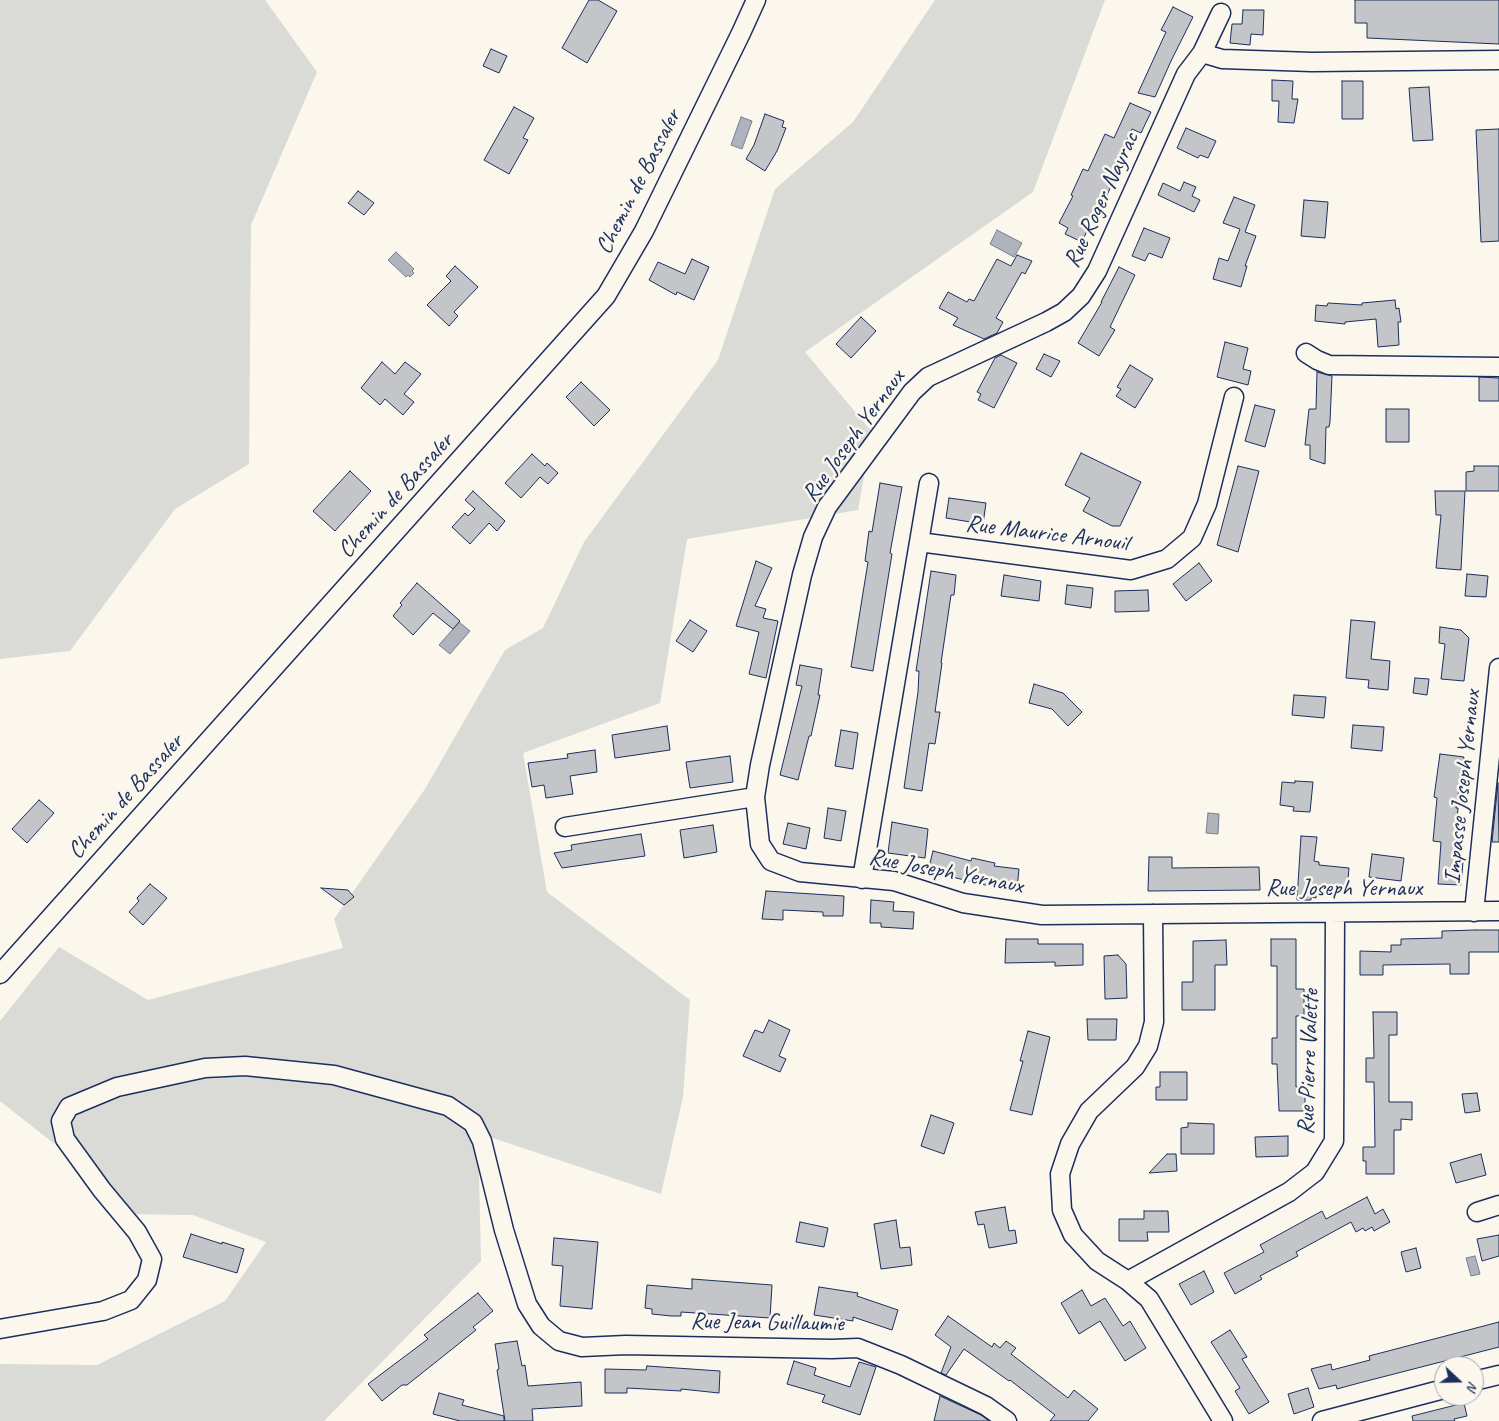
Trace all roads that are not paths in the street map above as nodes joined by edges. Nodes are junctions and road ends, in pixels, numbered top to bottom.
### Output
1 (756, 0) edge
2 (1221, 13) dead end
3 (1202, 54) junction
4 (1499, 60) edge
5 (1012, 338) joint
6 (1306, 353) dead end
7 (1499, 367) edge
8 (1234, 397) dead end
9 (929, 483) dead end
10 (919, 542) junction
11 (1499, 668) edge
12 (755, 796) junction
13 (565, 827) dead end
14 (862, 879) junction
15 (1499, 911) edge
16 (1335, 912) junction
17 (1474, 912) junction
18 (1153, 914) junction
19 (0, 974) edge
20 (1499, 1205) edge
21 (1477, 1212) dead end
22 (1128, 1281) junction
23 (0, 1329) edge
24 (1499, 1375) edge
25 (1484, 1379) edge
26 (1434, 1392) edge
27 (1007, 1421) edge
28 (1223, 1421) edge
29 (1322, 1421) edge

1 - 19 street, Chemin de Bassaler
2 - 3 street, Rue Roger Nayrac
3 - 4 street
3 - 5 street, Rue Roger Nayrac
5 - 12 street, Rue Joseph Yernaux
6 - 7 street
8 - 10 street, Rue Maurice Arnouil
9 - 10 street
10 - 14 street
11 - 17 street, Impasse Joseph Yernaux
12 - 13 street
12 - 14 street, Rue Joseph Yernaux
14 - 18 street, Rue Joseph Yernaux
15 - 17 street, Rue Joseph Yernaux
16 - 17 street, Rue Joseph Yernaux
16 - 18 street, Rue Joseph Yernaux
16 - 22 street, Rue Pierre Valette
18 - 22 street
20 - 21 street
22 - 28 street
23 - 27 street, Rue Jean Guillaumie
24 - 25 street
26 - 29 street

